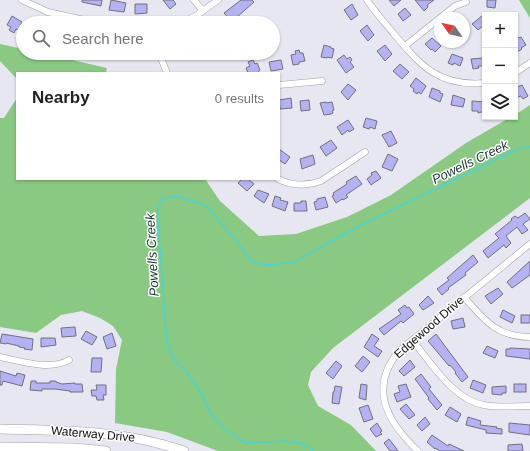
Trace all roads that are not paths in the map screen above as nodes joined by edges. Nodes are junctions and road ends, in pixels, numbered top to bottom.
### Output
1 (22, 0) edge
2 (194, 0) edge
3 (218, 0) edge
4 (367, 0) edge
5 (466, 2) dead end
6 (203, 11) junction
7 (66, 16) edge
8 (194, 16) edge
9 (405, 46) junction
10 (162, 60) edge
11 (530, 64) edge
12 (518, 71) edge
13 (167, 72) edge
14 (322, 81) dead end
15 (482, 83) edge
16 (280, 85) edge
17 (365, 152) dead end
18 (280, 180) edge
19 (530, 244) edge
20 (464, 297) junction
21 (530, 337) edge
22 (412, 340) junction
23 (0, 357) edge
24 (69, 360) dead end
25 (530, 406) edge
26 (0, 429) edge
27 (0, 447) edge
28 (106, 451) edge
29 (184, 451) edge
30 (418, 451) edge

1 - 7 street
2 - 6 street
3 - 6 street
4 - 9 street
5 - 9 street
6 - 8 street
9 - 15 street
10 - 13 street
11 - 12 street
14 - 16 street
17 - 18 street
19 - 20 street, Edgewood Drive
20 - 21 street
20 - 22 street, Edgewood Drive
22 - 25 street
22 - 30 street, Edgewood Drive
23 - 24 street
26 - 29 main road, Waterway Drive
27 - 28 main road, Waterway Drive

